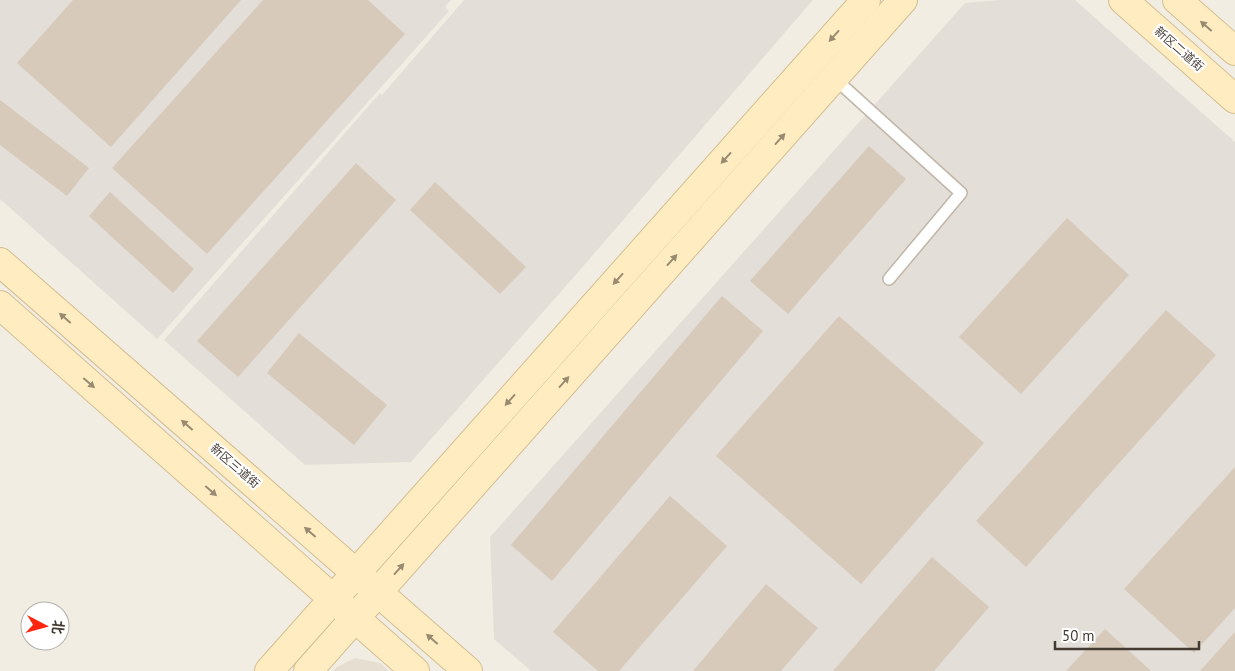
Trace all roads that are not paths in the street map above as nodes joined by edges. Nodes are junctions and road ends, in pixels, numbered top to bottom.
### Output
1 (866, 0) edge
2 (903, 0) edge
3 (1123, 0) edge
4 (1177, 0) edge
5 (1235, 51) edge
6 (825, 67) junction
7 (1235, 99) edge
8 (0, 262) edge
9 (889, 279) dead end
10 (0, 305) edge
11 (356, 572) junction
12 (379, 592) junction
13 (333, 598) junction
14 (355, 618) junction
15 (269, 671) edge
16 (308, 671) edge
17 (415, 671) edge
18 (468, 671) edge

1 -> 6 street
2 - 6 street
3 - 7 street, 新区二道街
5 -> 4 street
6 - 9 lane
6 -> 11 street
12 -> 6 street
11 -> 8 street, 新区三道街
10 -> 13 street
11 - 12 street, 新区三道街
11 - 13 street
12 - 14 street
18 -> 12 street, 新区三道街
13 - 14 street
13 - 15 street
14 - 16 street
14 - 17 street

